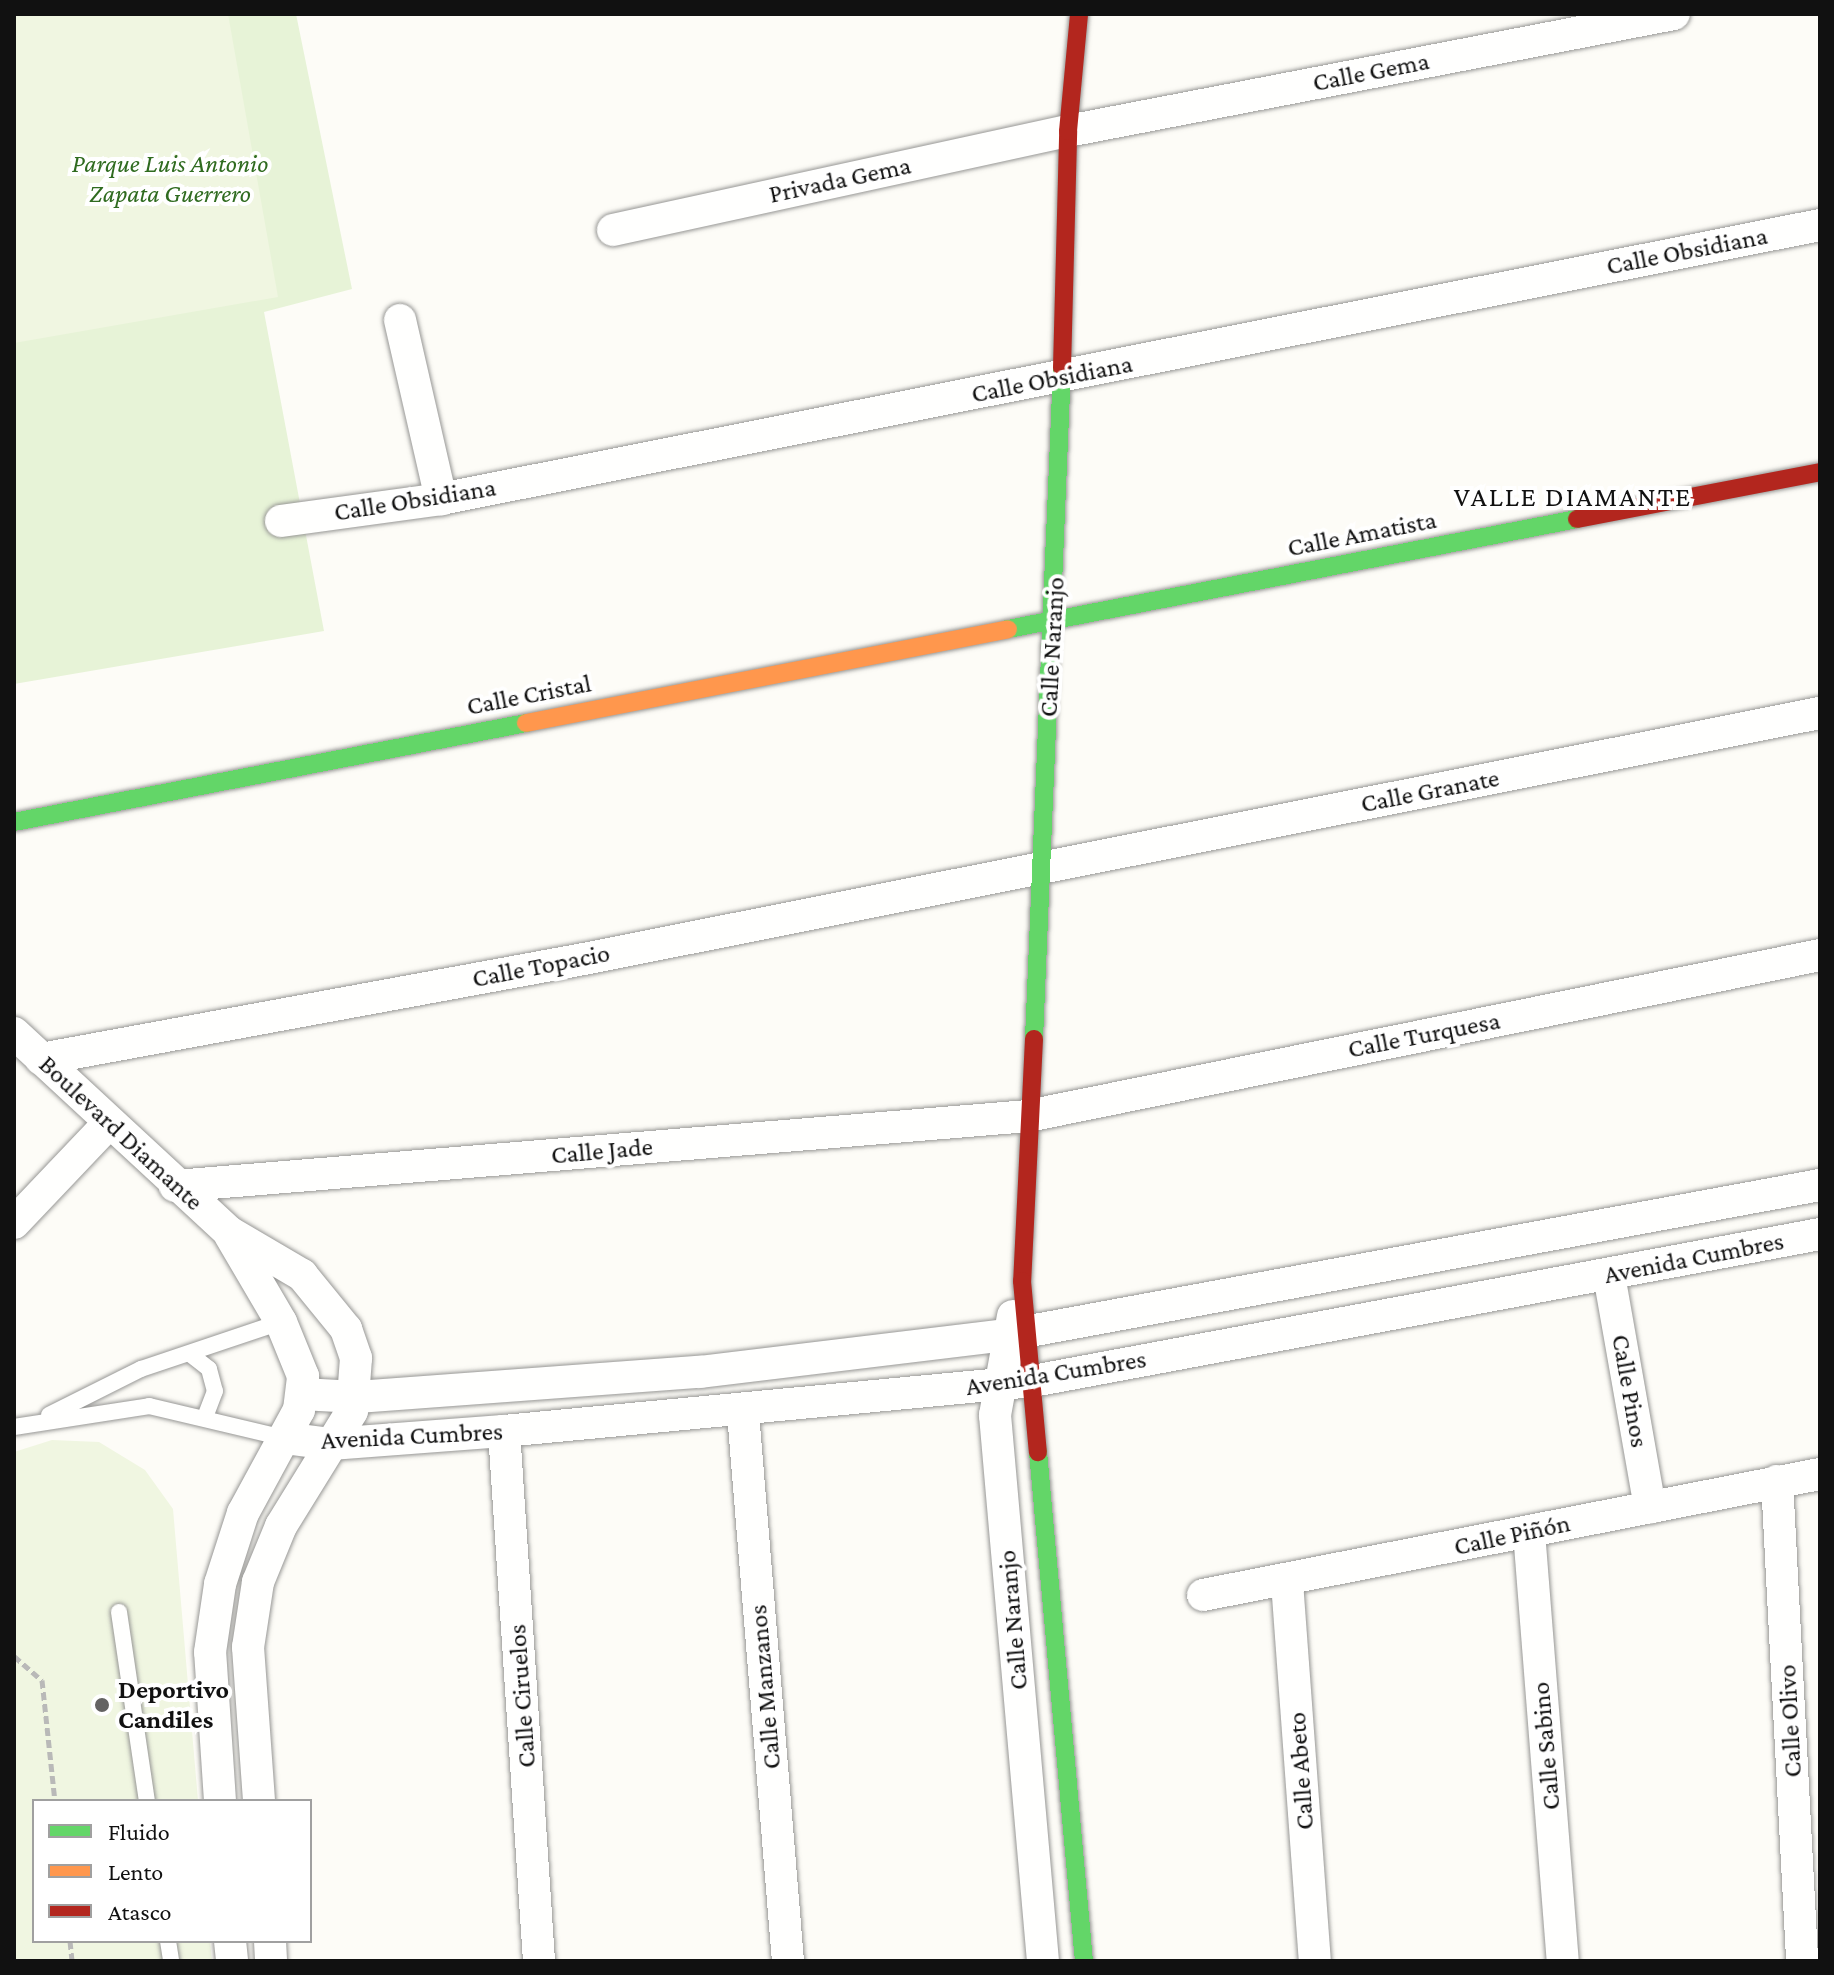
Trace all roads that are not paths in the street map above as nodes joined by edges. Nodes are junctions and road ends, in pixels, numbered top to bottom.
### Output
1 (1079, 14) edge
2 (1674, 14) edge
3 (1068, 131) junction
4 (1820, 225) edge
5 (613, 230) dead end
6 (400, 320) dead end
7 (1061, 377) junction
8 (1820, 472) edge
9 (441, 499) junction
10 (281, 521) dead end
11 (1055, 620) junction
12 (1820, 713) edge
13 (14, 822) edge
14 (1039, 869) junction
15 (1820, 955) edge
16 (14, 1033) edge
17 (41, 1059) junction
18 (1028, 1116) junction
19 (109, 1123) junction
20 (1820, 1185) edge
21 (175, 1186) junction
22 (14, 1223) edge
23 (229, 1232) junction
24 (1820, 1234) edge
25 (1609, 1275) junction
26 (1022, 1281) joint
27 (281, 1322) junction
28 (1018, 1333) junction
29 (190, 1354) junction
30 (1033, 1381) junction
31 (999, 1384) junction
32 (302, 1394) junction
33 (356, 1397) junction
34 (743, 1413) junction
35 (206, 1415) junction
36 (44, 1418) junction
37 (14, 1427) edge
38 (504, 1431) junction
39 (284, 1438) junction
40 (330, 1444) junction
41 (1820, 1474) edge
42 (1777, 1481) junction
43 (1650, 1507) junction
44 (1529, 1532) junction
45 (1287, 1582) junction
46 (1203, 1595) dead end
47 (119, 1612) dead end
48 (147, 1799) edge
49 (220, 1799) edge
50 (259, 1799) edge
51 (539, 1961) edge
52 (788, 1961) edge
53 (1043, 1961) edge
54 (1084, 1961) edge
55 (1315, 1961) edge
56 (1563, 1961) edge
57 (1802, 1961) edge

1 - 3 street, Calle Naranjo
2 - 3 street, Calle Gema
3 - 5 street, Privada Gema
3 - 7 street, Calle Naranjo
4 - 7 street, Calle Obsidiana
6 - 9 street
7 - 9 street, Calle Obsidiana
7 - 11 street, Calle Naranjo
8 - 11 street, Calle Amatista
9 - 10 street, Calle Obsidiana
11 - 13 street, Calle Cristal
11 - 14 street, Calle Naranjo
12 - 14 street, Calle Granate
14 - 17 street, Calle Topacio
14 - 18 street, Calle Naranjo
15 - 18 street, Calle Turquesa
16 - 17 street, Boulevard Diamante
17 - 19 street, Boulevard Diamante
18 - 21 street, Calle Jade
18 - 26 street, Calle Naranjo
19 - 21 street, Boulevard Diamante
19 - 22 street
20 - 28 street, Avenida Cumbres
21 - 23 street, Boulevard Diamante
23 - 27 street, Boulevard Diamante
23 - 33 street, Boulevard Diamante
24 - 25 street, Avenida Cumbres
25 - 30 street, Avenida Cumbres
25 - 43 street, Calle Pinos
26 - 28 street, Calle Naranjo
27 - 29 lane
27 - 32 street, Boulevard Diamante
28 - 30 street, Calle Naranjo
28 - 31 street, Calle Naranjo
28 - 33 street, Avenida Cumbres
29 - 35 lane
29 - 36 lane
30 - 31 street, Avenida Cumbres
30 - 54 street, Calle Naranjo
31 - 34 street, Avenida Cumbres
31 - 53 street, Calle Naranjo
32 - 33 street, Avenida Cumbres
32 - 39 street
33 - 40 street, Boulevard Diamante
34 - 38 street, Avenida Cumbres
34 - 52 street, Calle Manzanos
35 - 36 lane
35 - 39 lane
36 - 37 lane
38 - 40 street, Avenida Cumbres
38 - 51 street, Calle Ciruelos
39 - 40 street, Avenida Cumbres
39 - 49 street
40 - 50 street, Boulevard Diamante
41 - 42 street, Calle Piñón
42 - 43 street, Calle Piñón
42 - 57 street, Calle Olivo
43 - 44 street, Calle Piñón
44 - 45 street, Calle Piñón
44 - 56 street, Calle Sabino
45 - 46 street, Calle Piñón
45 - 55 street, Calle Abeto
47 - 48 lane

